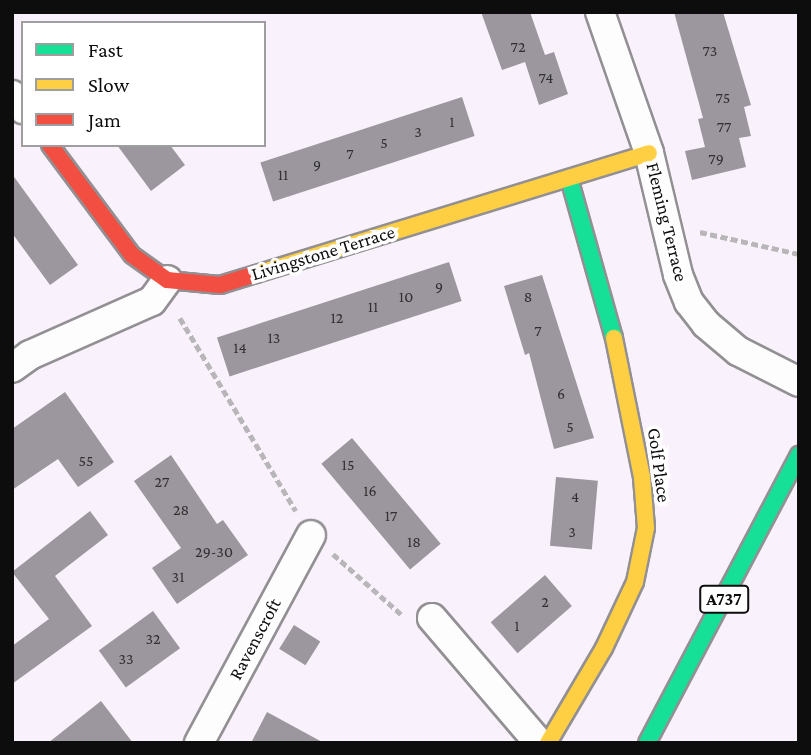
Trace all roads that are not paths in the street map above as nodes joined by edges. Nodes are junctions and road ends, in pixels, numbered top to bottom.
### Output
1 (600, 12) edge
2 (51, 147) edge
3 (649, 153) junction
4 (569, 178) junction
5 (167, 280) junction
6 (12, 368) edge
7 (799, 382) edge
8 (799, 455) edge
9 (311, 535) road end
10 (432, 618) road end
11 (199, 743) edge
12 (539, 743) edge
13 (548, 743) edge
14 (647, 743) edge

1 - 3 street, Fleming Terrace
2 - 5 street
3 - 4 street, Livingstone Terrace
3 - 7 street, Fleming Terrace
4 - 5 street, Livingstone Terrace
4 - 13 street, Golf Place
5 - 6 street
8 - 14 street, A737
9 - 11 street, Ravenscroft
10 - 12 street

